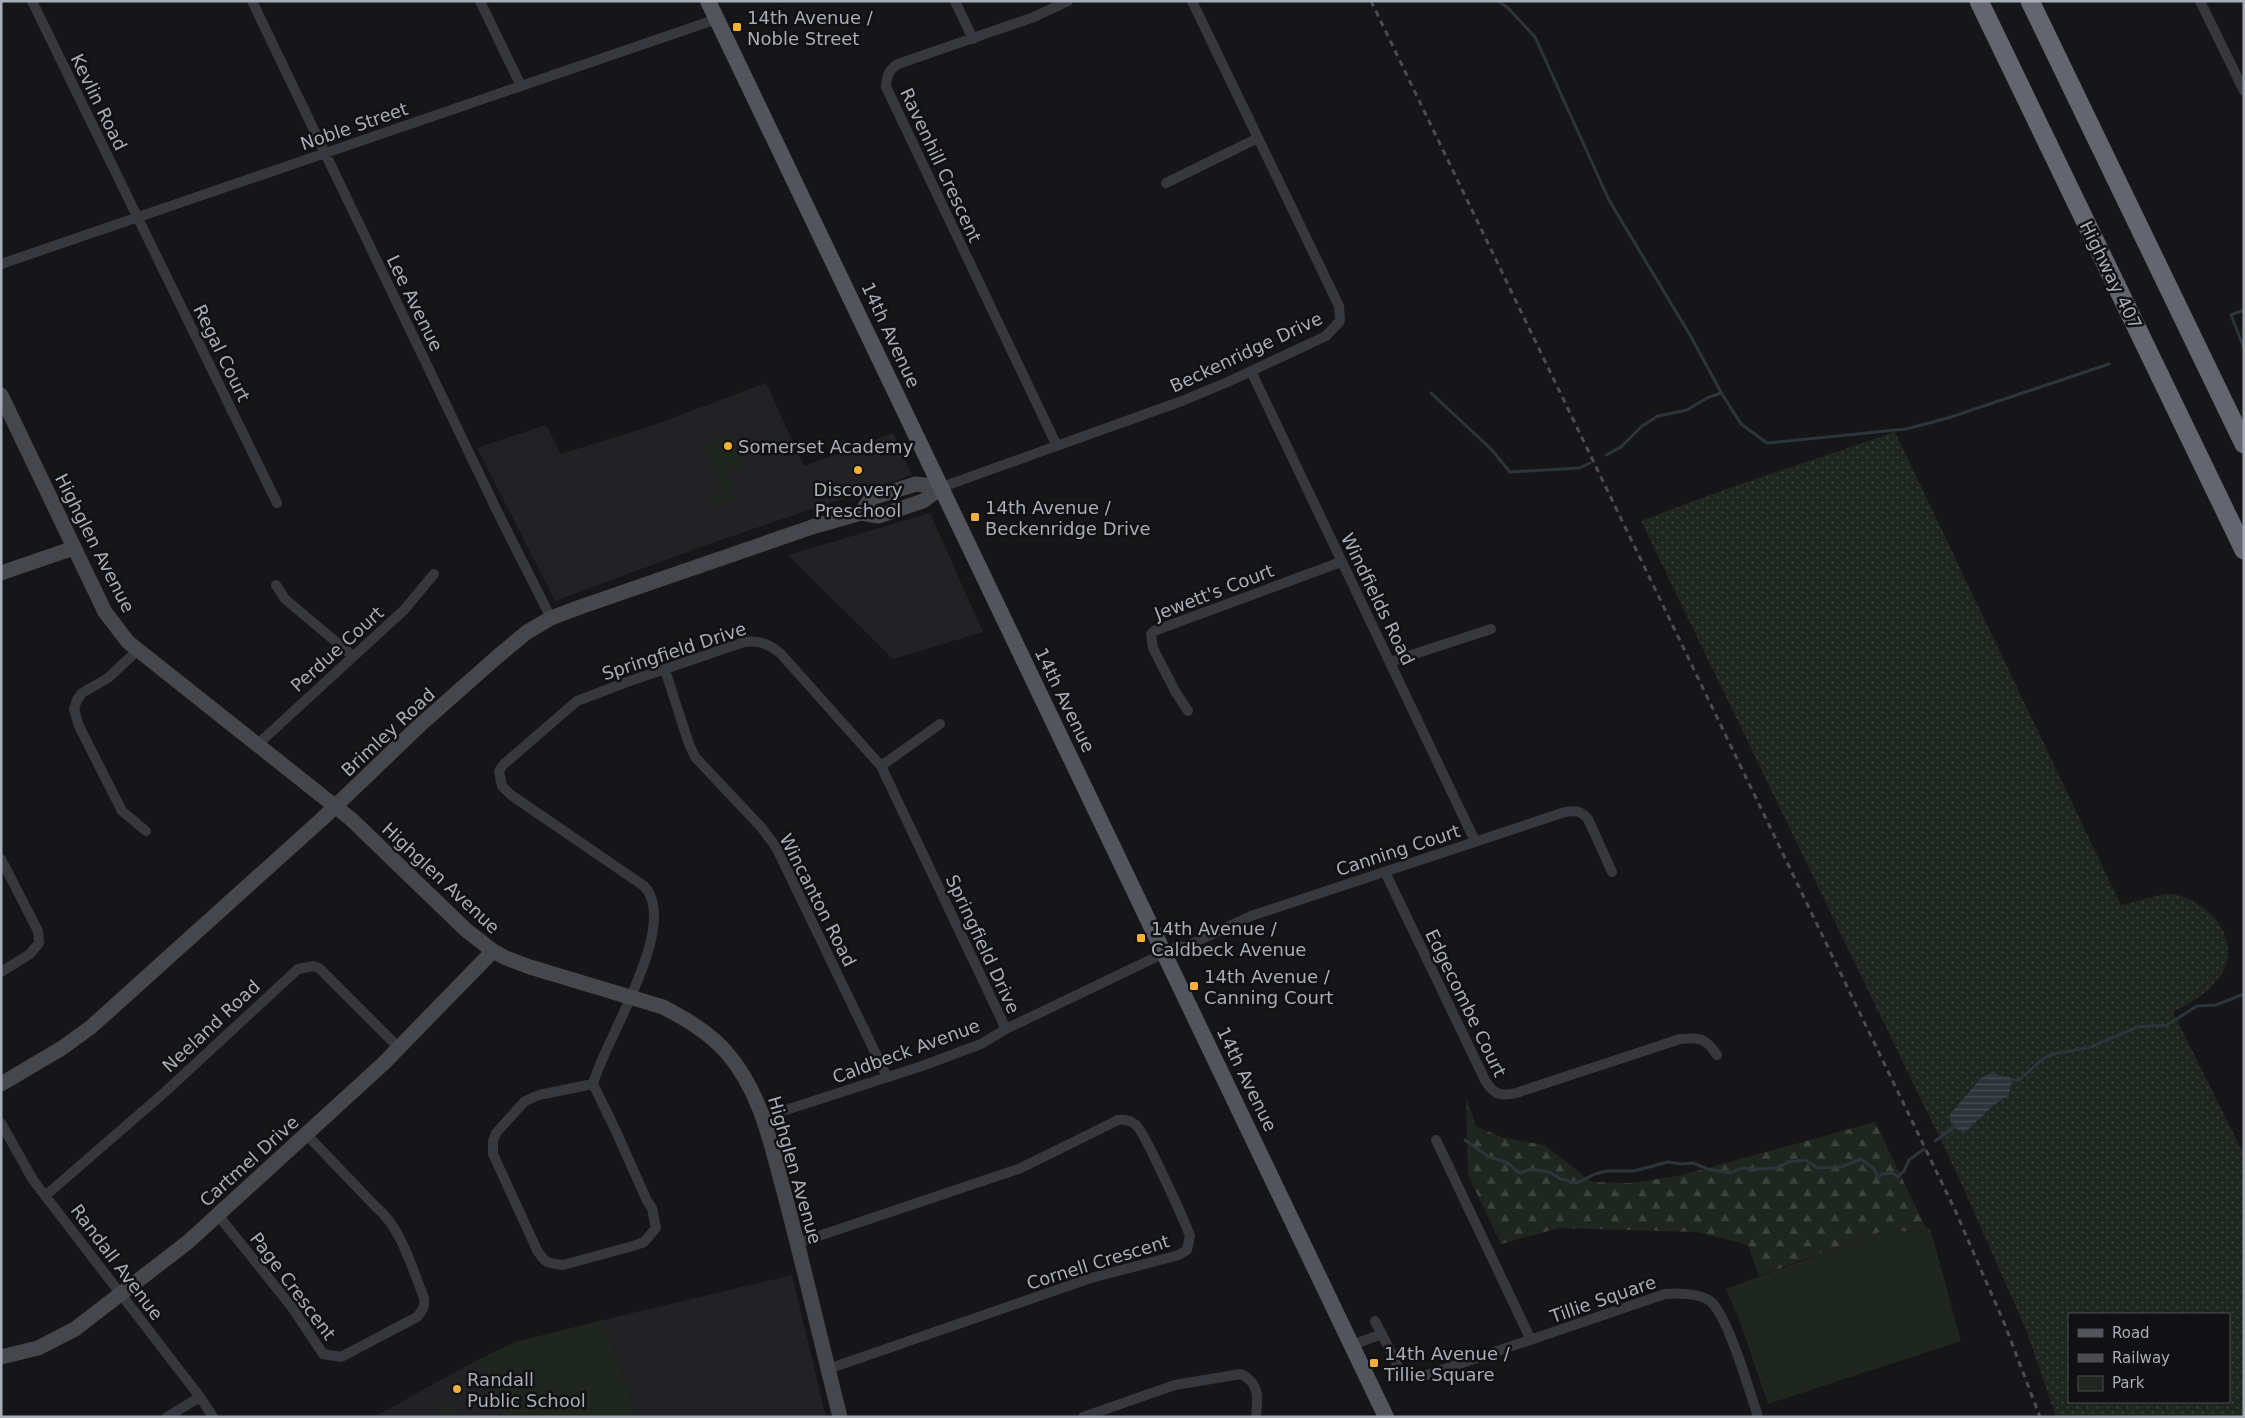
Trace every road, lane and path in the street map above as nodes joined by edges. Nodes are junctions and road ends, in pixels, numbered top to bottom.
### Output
1 (32, 1) edge
2 (252, 1) edge
3 (480, 1) edge
4 (708, 1) edge
5 (955, 1) edge
6 (1068, 1) edge
7 (1192, 1) edge
8 (1979, 1) edge
9 (2030, 1) edge
10 (2200, 1) edge
11 (717, 19) junction
12 (972, 39) junction
13 (521, 86) junction
14 (2243, 89) edge
15 (1258, 138) junction
16 (325, 153) junction
17 (1166, 183) dead end
18 (137, 218) junction
19 (1, 264) edge
20 (1251, 371) junction
21 (1, 394) edge
22 (2244, 444) edge
23 (1057, 446) junction
24 (942, 487) junction
25 (277, 503) dead end
26 (74, 548) junction
27 (2244, 550) edge
28 (1341, 562) junction
29 (1, 573) edge
30 (434, 574) dead end
31 (276, 585) dead end
32 (551, 618) junction
33 (1491, 629) dead end
34 (138, 650) junction
35 (353, 656) junction
36 (1390, 662) junction
37 (664, 670) junction
38 (1188, 711) dead end
39 (940, 724) dead end
40 (258, 744) junction
41 (881, 766) junction
42 (336, 806) junction
43 (146, 831) dead end
44 (1475, 842) junction
45 (1, 859) edge
46 (1384, 872) junction
47 (1612, 872) dead end
48 (492, 951) junction
49 (1165, 953) junction
50 (1, 972) edge
51 (630, 998) junction
52 (1006, 1029) junction
53 (399, 1048) junction
54 (1717, 1055) dead end
55 (887, 1077) junction
56 (1, 1084) edge
57 (593, 1084) junction
58 (764, 1117) junction
59 (1, 1123) edge
60 (306, 1134) junction
61 (1436, 1140) dead end
62 (46, 1196) junction
63 (218, 1215) junction
64 (798, 1243) junction
65 (120, 1295) junction
66 (1375, 1320) dead end
67 (1382, 1334) junction
68 (1531, 1340) junction
69 (1352, 1345) junction
70 (1, 1357) edge
71 (828, 1368) junction
72 (200, 1397) junction
73 (168, 1417) edge
74 (213, 1417) edge
75 (840, 1417) edge
76 (1083, 1417) edge
77 (1256, 1417) edge
78 (1386, 1417) edge
79 (1758, 1417) edge

1 - 18 street, Kevlin Road
2 - 16 street, Lee Avenue
3 - 13 street
4 - 11 main road, 14th Avenue
5 - 12 street
6 - 12 street, Ravenhill Crescent
7 - 15 street, Beckenridge Drive
8 - 27 highway, Highway 407
9 - 22 highway
10 - 14 street
11 - 13 street, Noble Street
11 - 24 main road, 14th Avenue
12 - 23 street, Ravenhill Crescent
13 - 16 street, Noble Street
15 - 17 street
15 - 20 street, Beckenridge Drive
16 - 18 street, Noble Street
16 - 32 street, Lee Avenue
18 - 19 street, Noble Street
18 - 25 street, Regal Court
20 - 23 street, Beckenridge Drive
20 - 28 street, Windfields Road
21 - 26 street, Highglen Avenue
23 - 24 street, Beckenridge Drive
24 - 32 street, Brimley Road
24 - 49 main road, 14th Avenue
26 - 29 street
26 - 34 street, Highglen Avenue
28 - 36 street, Windfields Road
28 - 38 street, Jewett's Court
30 - 35 street, Perdue Court
31 - 35 street
32 - 42 street, Brimley Road
33 - 36 street
34 - 40 street, Highglen Avenue
34 - 43 street
35 - 40 street, Perdue Court
36 - 44 street, Windfields Road
37 - 41 street, Springfield Drive
37 - 51 street, Springfield Drive
37 - 55 street, Wincanton Road
39 - 41 street
40 - 42 street, Highglen Avenue
41 - 52 street, Springfield Drive
42 - 48 street, Highglen Avenue
42 - 56 street, Brimley Road
44 - 46 street, Canning Court
44 - 47 street, Canning Court
45 - 50 street
46 - 49 street, Canning Court
46 - 54 street, Edgecombe Court
48 - 51 street, Highglen Avenue
48 - 53 street, Cartmel Drive
49 - 52 street, Caldbeck Avenue
49 - 69 main road, 14th Avenue
51 - 57 street
51 - 58 street, Highglen Avenue
52 - 55 street, Caldbeck Avenue
53 - 60 street, Cartmel Drive
53 - 62 street, Neeland Road
55 - 58 street, Caldbeck Avenue
57 - 57 street
58 - 64 street, Highglen Avenue
59 - 62 street, Randall Avenue
60 - 63 street, Cartmel Drive
60 - 63 street, Page Crescent
61 - 68 street
62 - 65 street, Randall Avenue
63 - 65 street, Cartmel Drive
64 - 71 street, Highglen Avenue
64 - 71 street, Cornell Crescent
65 - 70 street, Cartmel Drive
65 - 72 street, Randall Avenue
66 - 67 street, Tillie Square
67 - 68 street, Tillie Square
67 - 69 street
68 - 79 street, Tillie Square
69 - 78 main road, 14th Avenue
71 - 75 street, Highglen Avenue
72 - 73 street
72 - 74 street, Randall Avenue
76 - 77 street

